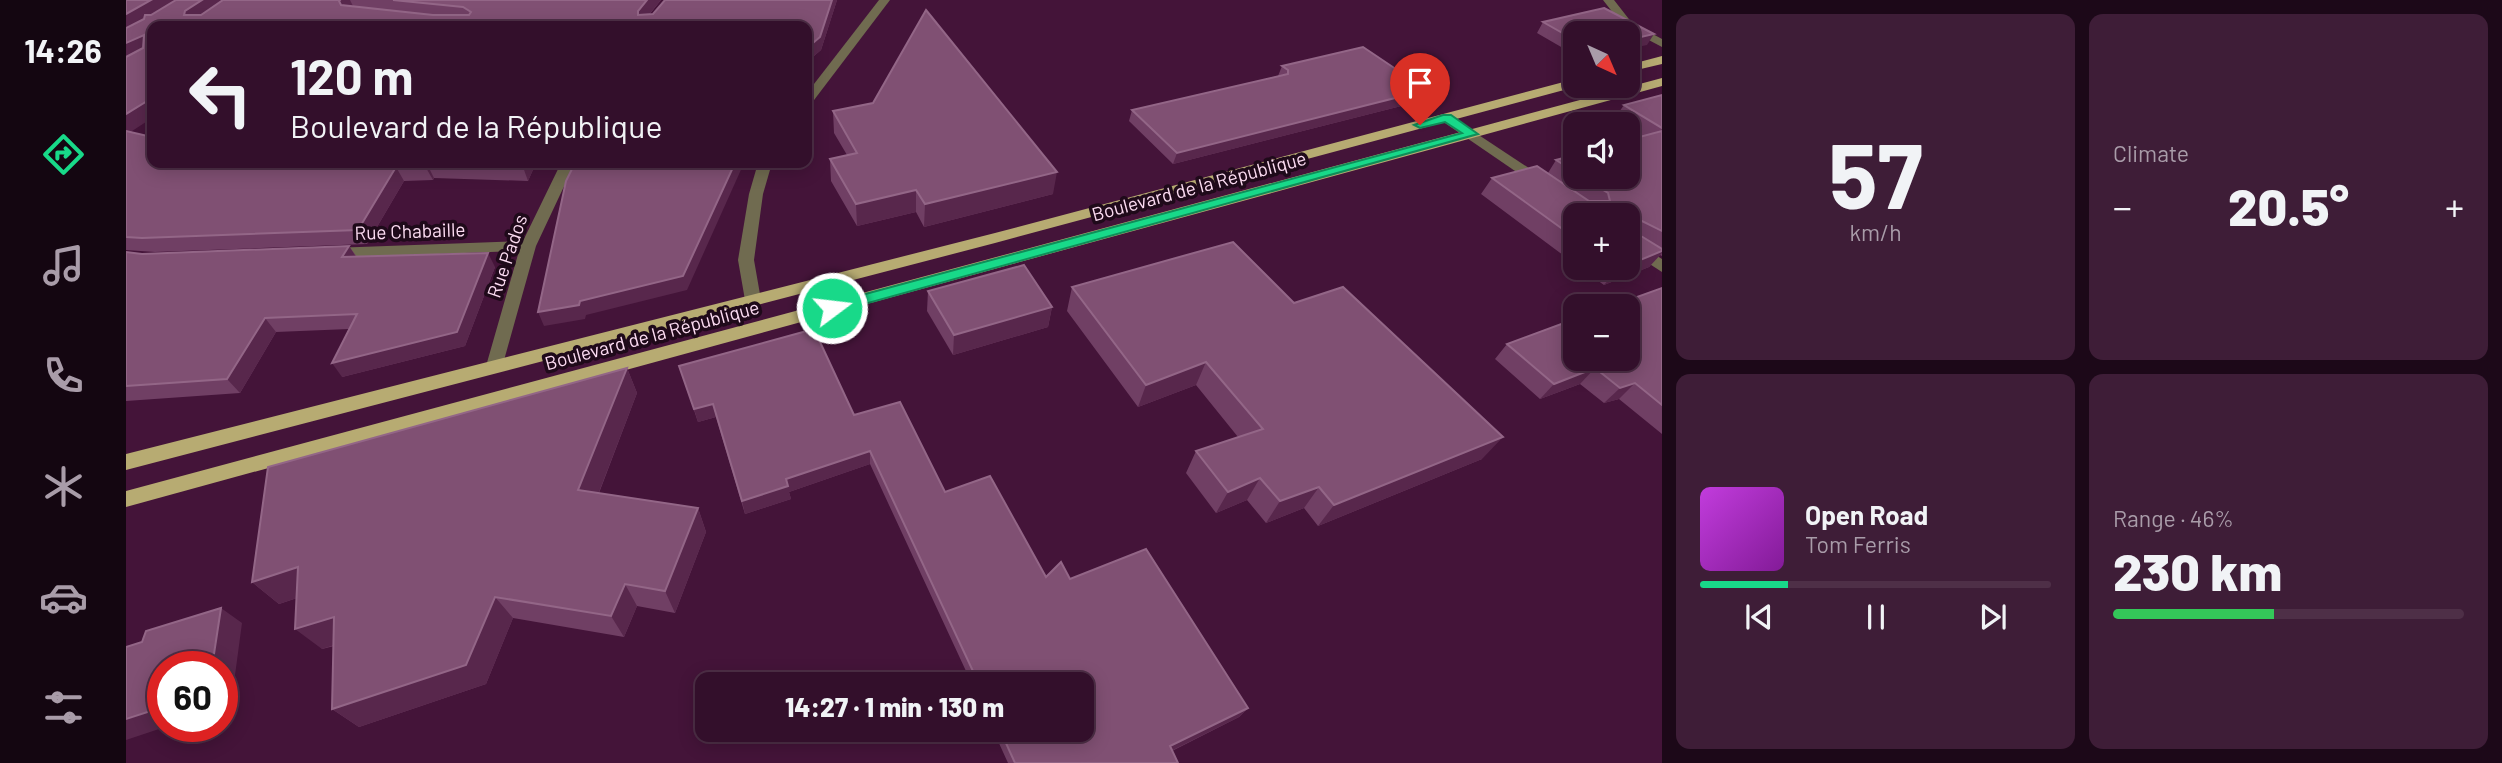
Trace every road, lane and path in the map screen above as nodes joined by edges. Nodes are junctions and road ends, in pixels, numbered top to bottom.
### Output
1 (885, 0) edge
2 (1608, 0) edge
3 (1662, 44) edge
4 (1662, 60) edge
5 (1640, 66) edge
6 (1662, 82) edge
7 (1563, 86) edge
8 (812, 95) edge
9 (1447, 118) junction
10 (1472, 134) junction
11 (566, 168) edge
12 (764, 168) edge
13 (1555, 192) edge
14 (528, 246) junction
15 (1640, 251) edge
16 (321, 254) edge
17 (1662, 267) edge
18 (753, 300) junction
19 (495, 366) junction
20 (126, 463) edge
21 (126, 499) edge

1 - 8 street
2 - 3 street
4 - 5 main road
6 - 10 main road, Boulevard de la République
7 - 9 main road, Boulevard de la République
9 - 10 street
9 - 18 main road, Boulevard de la République
10 - 13 street
10 - 21 main road, Boulevard de la République
11 - 14 street, Rue Pados
12 - 18 street
14 - 16 street, Rue Chabaille
14 - 19 street, Rue Pados
15 - 17 street
18 - 19 main road, Boulevard de la République
19 - 20 main road, Boulevard de la République

